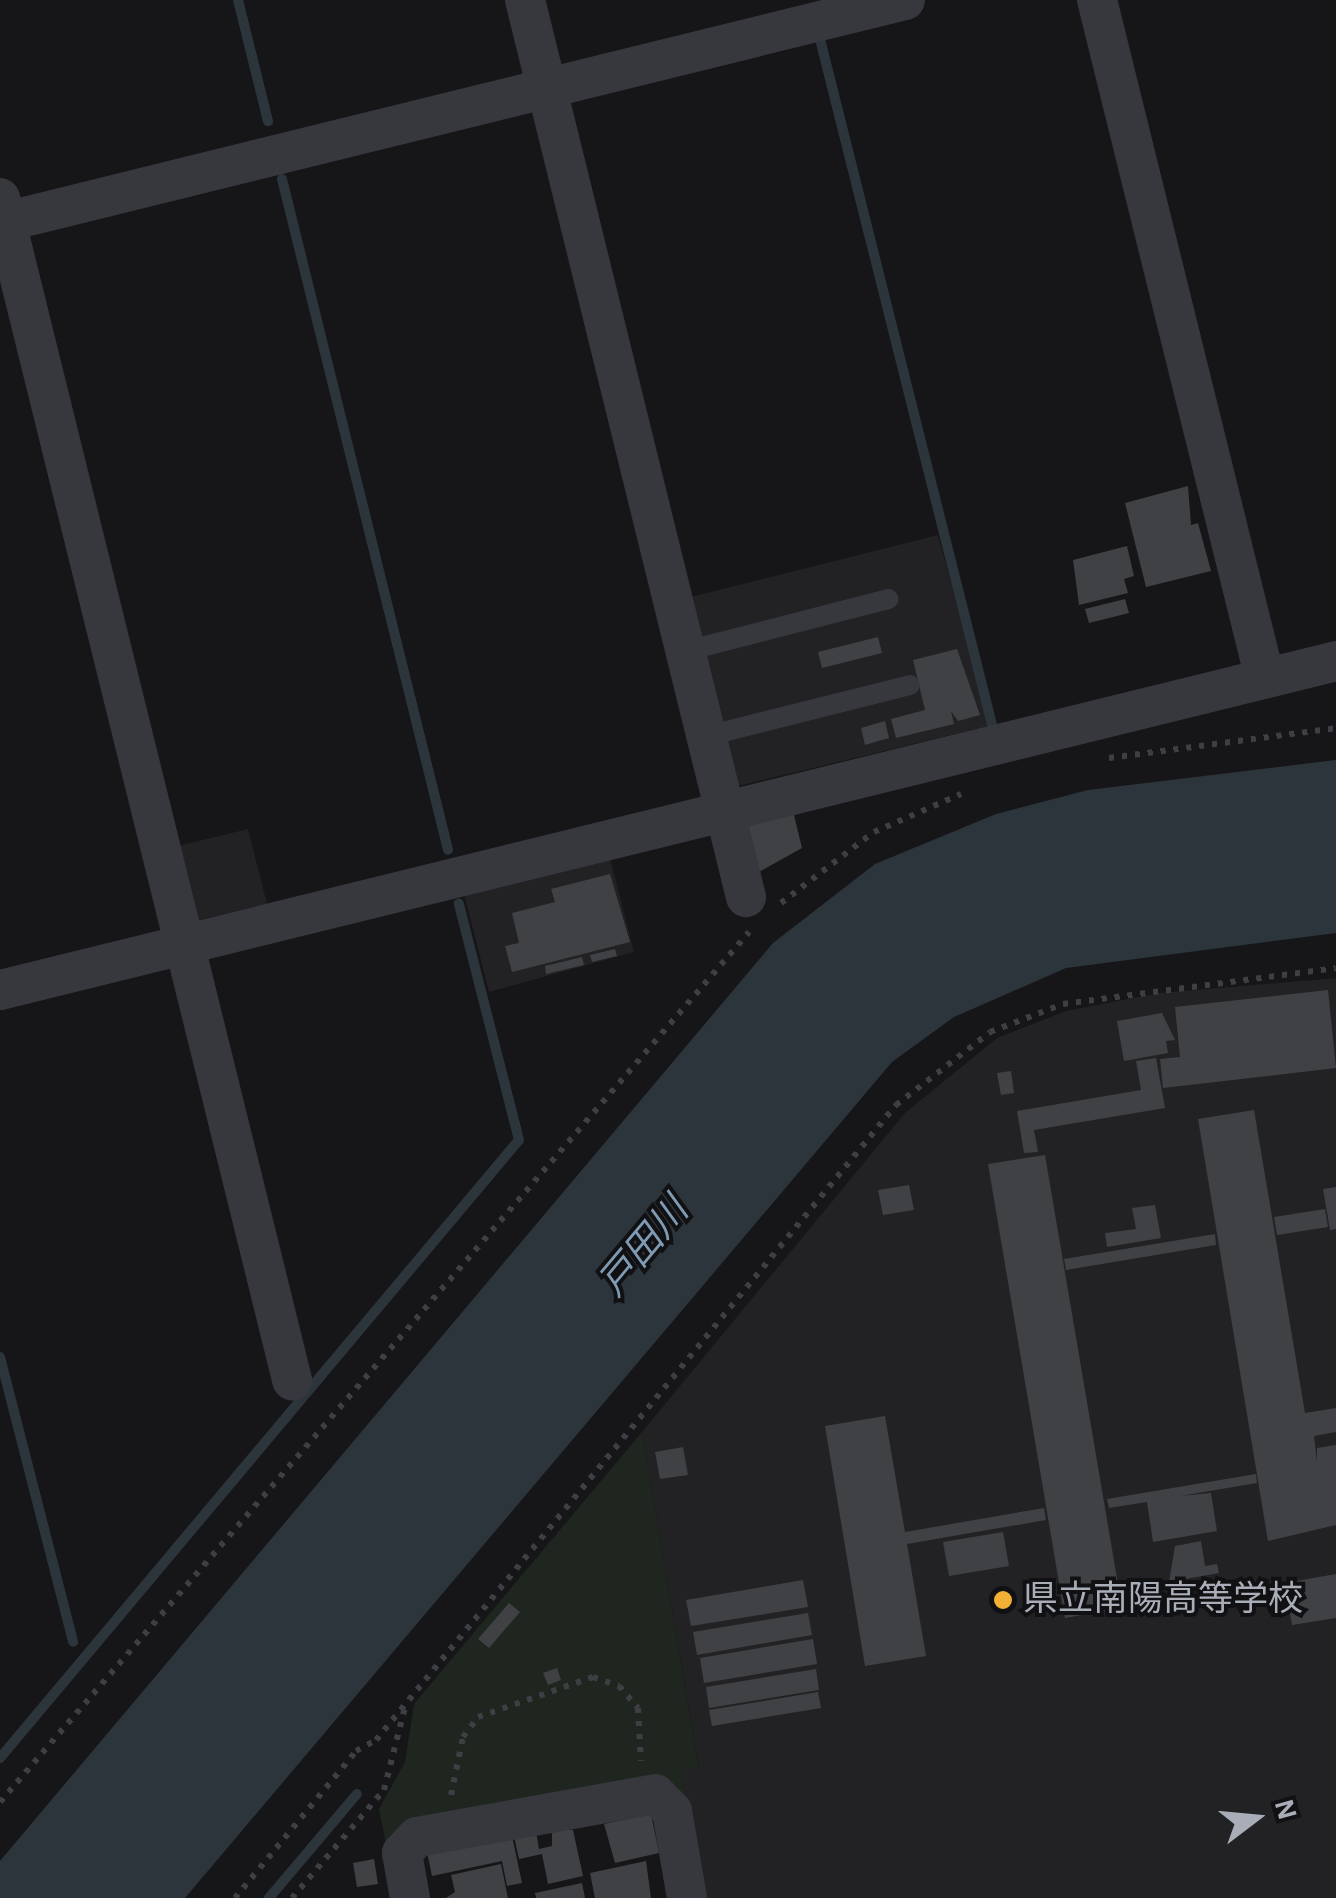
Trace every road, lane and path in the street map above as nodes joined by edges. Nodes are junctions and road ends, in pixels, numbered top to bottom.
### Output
1 (525, 0) edge
2 (906, 0) edge
3 (1097, 0) edge
4 (547, 88) junction
5 (2, 214) edge
6 (888, 600) dead end
7 (686, 651) junction
8 (1336, 661) edge
9 (1265, 679) junction
10 (910, 685) dead end
11 (1336, 728) edge
12 (707, 736) junction
13 (1093, 761) dead end
14 (978, 786) dead end
15 (726, 812) junction
16 (761, 908) junction
17 (184, 944) junction
18 (1336, 968) edge
19 (0, 990) edge
20 (292, 1380) dead end
21 (405, 1706) junction
22 (640, 1797) junction
23 (0, 1802) edge
24 (449, 1831) junction
25 (235, 1898) edge
26 (292, 1898) edge
27 (410, 1898) edge
28 (688, 1898) edge

1 - 4 street
2 - 4 street
3 - 9 street
4 - 5 street
4 - 7 street
5 - 17 street
6 - 7 lane
7 - 12 street
8 - 9 street
9 - 15 street
10 - 12 lane
11 - 13 path
12 - 15 street
14 - 16 path
15 - 16 street
15 - 17 street
16 - 23 path
17 - 19 street
17 - 20 street
18 - 21 path
21 - 25 path
21 - 26 path
22 - 24 street
22 - 24 path
22 - 28 street
24 - 27 street

